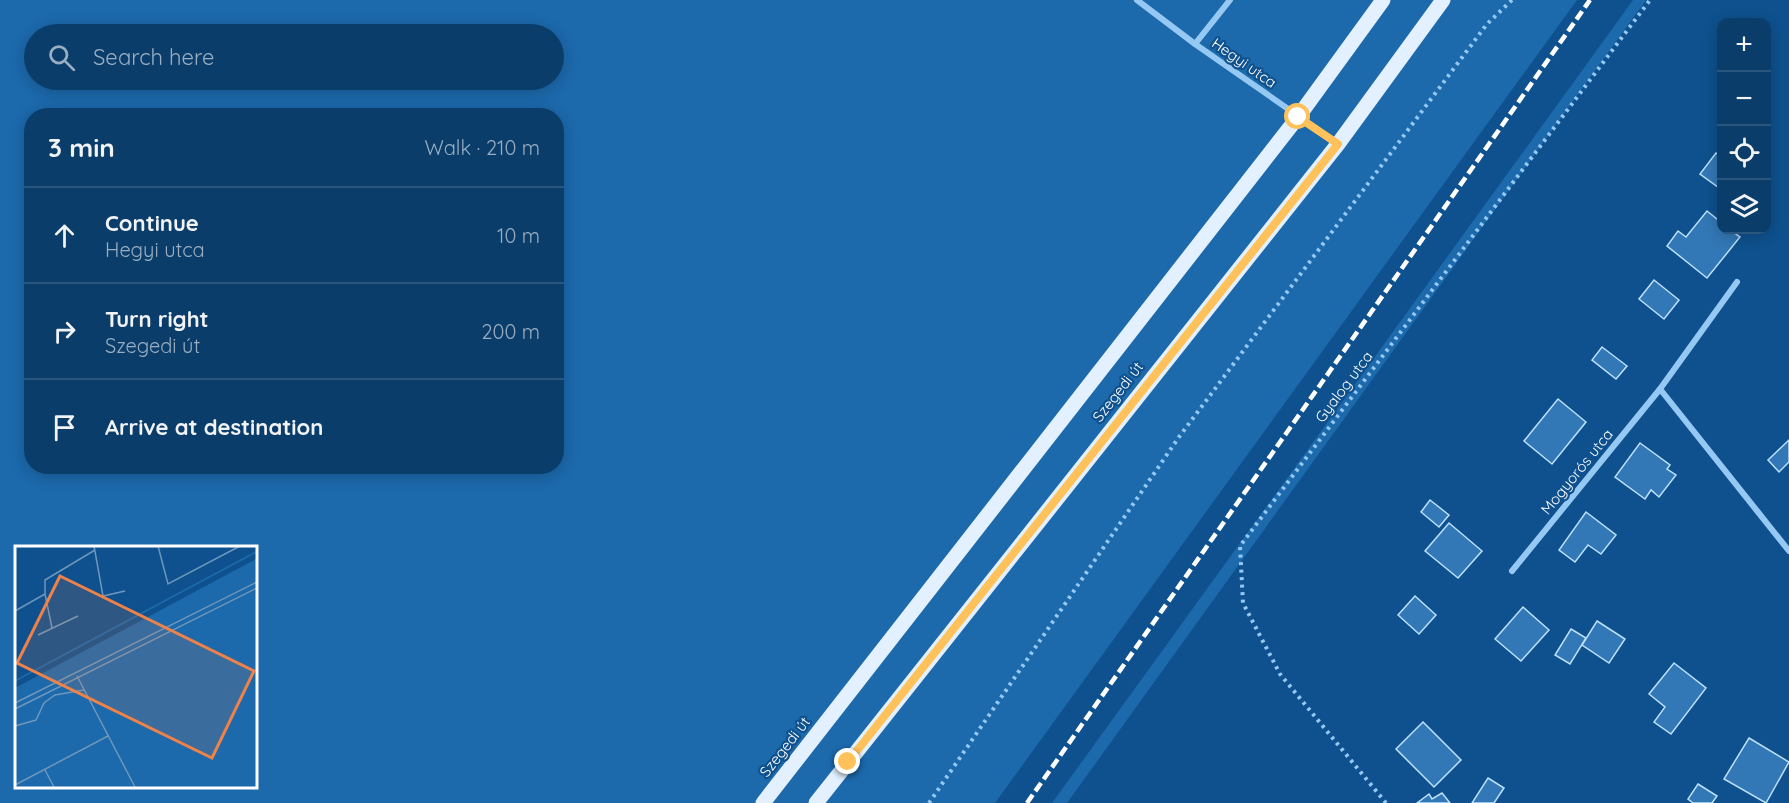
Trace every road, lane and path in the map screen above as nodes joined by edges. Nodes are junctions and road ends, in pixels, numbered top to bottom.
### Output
1 (1137, 0) edge
2 (1230, 0) edge
3 (1383, 0) edge
4 (1443, 0) edge
5 (1512, 0) edge
6 (1650, 0) edge
7 (1195, 44) junction
8 (1298, 117) junction
9 (1338, 144) junction
10 (1737, 282) dead end
11 (1660, 389) junction
12 (1789, 551) edge
13 (1512, 571) dead end
14 (763, 803) edge
15 (816, 803) edge
16 (929, 803) edge
17 (1386, 803) edge

1 - 7 street, Hegyi utca
2 - 7 street
3 - 8 main road, Szegedi út
4 - 9 main road, Szegedi út
5 - 16 path
6 - 17 path, Gyalog utca
7 - 8 street, Hegyi utca
8 - 9 street, Hegyi utca
8 - 14 main road, Szegedi út
9 - 15 main road, Szegedi út
10 - 11 street, Mogyorós utca
11 - 12 street
11 - 13 street, Mogyorós utca

